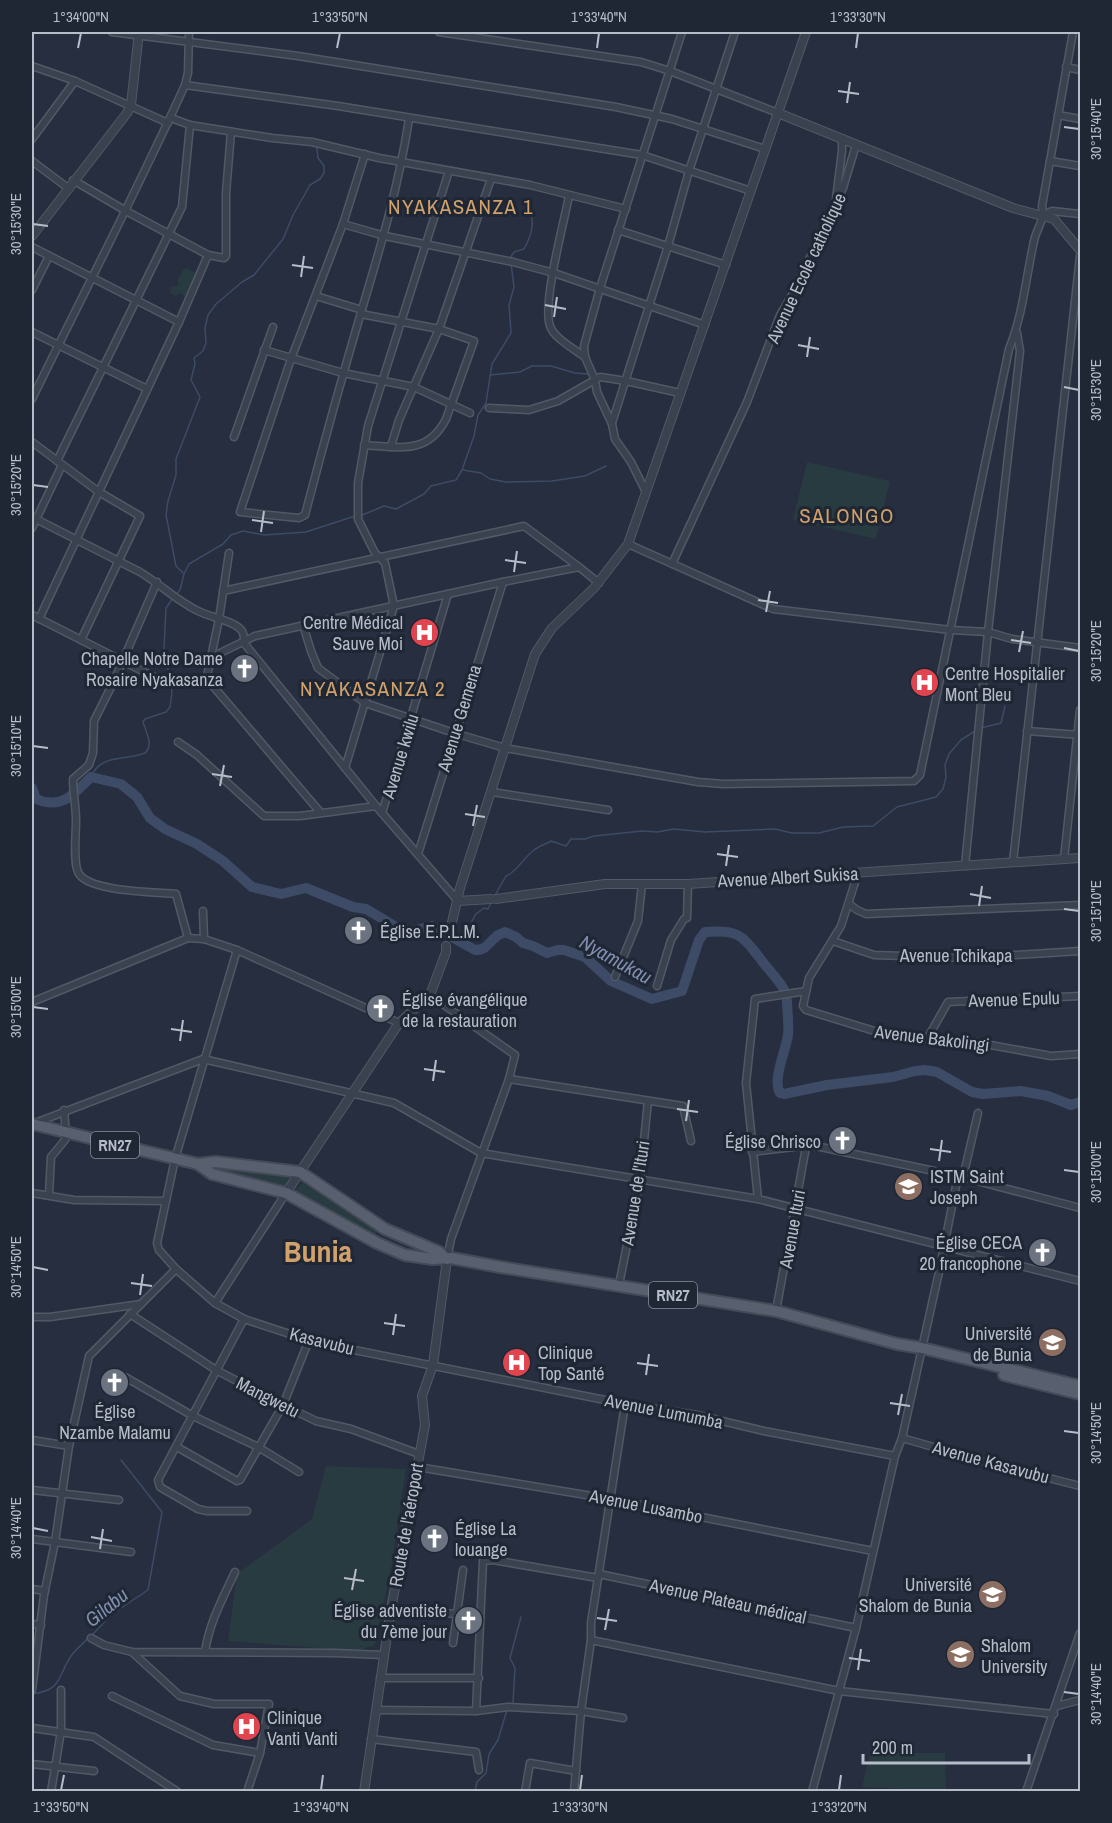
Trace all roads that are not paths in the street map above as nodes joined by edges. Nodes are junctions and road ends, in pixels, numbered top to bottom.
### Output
1 (112, 32) edge
2 (189, 32) edge
3 (439, 32) edge
4 (682, 32) edge
5 (735, 32) edge
6 (806, 32) edge
7 (1073, 32) edge
8 (139, 33) edge
9 (189, 42) junction
10 (32, 66) edge
11 (1066, 67) junction
12 (670, 70) junction
13 (1080, 70) edge
14 (75, 81) junction
15 (185, 86) junction
16 (717, 89) junction
17 (130, 105) junction
18 (778, 113) junction
19 (655, 115) junction
20 (1058, 116) junction
21 (409, 119) junction
22 (1080, 119) edge
23 (169, 120) junction
24 (190, 125) junction
25 (702, 129) junction
26 (231, 132) junction
27 (32, 139) edge
28 (842, 140) junction
29 (856, 146) junction
30 (765, 149) junction
31 (365, 154) junction
32 (642, 155) junction
33 (32, 161) edge
34 (1050, 161) junction
35 (403, 162) junction
36 (1080, 166) edge
37 (449, 171) junction
38 (689, 171) junction
39 (491, 179) junction
40 (74, 180) junction
41 (68, 188) junction
42 (751, 191) junction
43 (569, 196) junction
44 (835, 204) junction
45 (626, 209) junction
46 (126, 211) junction
47 (1080, 214) edge
48 (1044, 215) junction
49 (343, 224) junction
50 (618, 230) junction
51 (169, 235) junction
52 (32, 236) edge
53 (385, 236) junction
54 (426, 246) junction
55 (668, 246) junction
56 (32, 247) edge
57 (1080, 250) edge
58 (464, 252) junction
59 (208, 255) junction
60 (49, 256) junction
61 (1080, 256) edge
62 (726, 265) junction
63 (554, 273) junction
64 (91, 278) junction
65 (600, 288) junction
66 (32, 290) edge
67 (316, 296) junction
68 (136, 301) junction
69 (649, 304) junction
70 (361, 312) junction
71 (179, 322) junction
72 (401, 322) junction
73 (705, 325) junction
74 (273, 327) dead end
75 (439, 329) junction
76 (1017, 331) junction
77 (32, 332) edge
78 (58, 345) junction
79 (264, 350) junction
80 (585, 357) junction
81 (291, 359) junction
82 (102, 367) junction
83 (344, 373) junction
84 (383, 380) junction
85 (595, 380) junction
86 (626, 381) junction
87 (414, 387) junction
88 (147, 389) junction
89 (680, 393) junction
90 (32, 399) edge
91 (451, 404) junction
92 (489, 408) dead end
93 (470, 413) dead end
94 (612, 424) junction
95 (234, 437) dead end
96 (32, 442) edge
97 (364, 445) junction
98 (392, 446) junction
99 (59, 463) junction
100 (99, 492) junction
101 (646, 492) junction
102 (34, 518) edge
103 (32, 528) edge
104 (76, 541) junction
105 (628, 544) junction
106 (229, 553) dead end
107 (381, 558) junction
108 (119, 561) junction
109 (672, 564) junction
110 (579, 567) junction
111 (157, 582) junction
112 (503, 582) junction
113 (599, 583) junction
114 (223, 591) junction
115 (448, 594) junction
116 (394, 606) junction
117 (32, 615) edge
118 (39, 619) junction
119 (219, 620) junction
120 (303, 625) junction
121 (951, 630) junction
122 (988, 632) junction
123 (81, 640) junction
124 (244, 643) junction
125 (1036, 643) junction
126 (1080, 648) edge
127 (210, 661) junction
128 (123, 662) junction
129 (164, 682) dead end
130 (365, 703) junction
131 (1080, 710) edge
132 (411, 719) junction
133 (1027, 731) junction
134 (454, 733) junction
135 (1079, 735) edge
136 (178, 742) dead end
137 (505, 748) junction
138 (345, 768) junction
139 (492, 792) junction
140 (376, 806) junction
141 (608, 810) dead end
142 (320, 813) junction
143 (382, 813) junction
144 (418, 854) junction
145 (1080, 858) edge
146 (1064, 859) junction
147 (1013, 862) junction
148 (965, 866) junction
149 (858, 873) junction
150 (642, 884) junction
151 (688, 884) junction
152 (458, 901) junction
153 (849, 904) junction
154 (1080, 905) edge
155 (203, 911) dead end
156 (449, 931) dead end
157 (188, 938) junction
158 (204, 939) junction
159 (833, 941) junction
160 (446, 946) dead end
161 (237, 950) junction
162 (1080, 951) edge
163 (615, 977) dead end
164 (657, 986) dead end
165 (806, 991) junction
166 (430, 995) junction
167 (1080, 996) edge
168 (32, 1002) edge
169 (399, 1023) junction
170 (927, 1039) junction
171 (1080, 1054) edge
172 (203, 1059) junction
173 (510, 1079) junction
174 (353, 1092) junction
175 (648, 1101) junction
176 (64, 1110) junction
177 (978, 1113) dead end
178 (32, 1124) edge
179 (66, 1133) junction
180 (691, 1141) dead end
181 (806, 1147) junction
182 (752, 1152) junction
183 (482, 1153) junction
184 (175, 1159) junction
185 (198, 1164) junction
186 (300, 1173) junction
187 (961, 1176) junction
188 (640, 1180) junction
189 (32, 1193) edge
190 (286, 1193) junction
191 (49, 1195) junction
192 (758, 1199) junction
193 (166, 1201) junction
194 (1080, 1208) edge
195 (796, 1210) junction
196 (385, 1230) junction
197 (377, 1243) junction
198 (944, 1245) junction
199 (447, 1259) junction
200 (176, 1269) junction
201 (1080, 1281) edge
202 (619, 1285) junction
203 (215, 1303) junction
204 (141, 1304) junction
205 (776, 1311) junction
206 (130, 1314) junction
207 (32, 1317) edge
208 (244, 1318) junction
209 (309, 1340) junction
210 (921, 1351) junction
211 (433, 1365) junction
212 (216, 1370) junction
213 (125, 1377) dead end
214 (1080, 1386) edge
215 (1080, 1394) edge
216 (625, 1404) junction
217 (283, 1406) junction
218 (193, 1416) junction
219 (902, 1438) junction
220 (32, 1440) edge
221 (69, 1446) junction
222 (177, 1447) junction
223 (258, 1447) junction
224 (419, 1454) junction
225 (895, 1455) junction
226 (418, 1467) junction
227 (299, 1472) dead end
228 (1080, 1486) edge
229 (32, 1490) edge
230 (61, 1493) junction
231 (610, 1499) junction
232 (119, 1500) dead end
233 (248, 1511) dead end
234 (32, 1539) edge
235 (54, 1542) junction
236 (873, 1551) junction
237 (131, 1552) dead end
238 (463, 1570) dead end
239 (235, 1572) dead end
240 (599, 1576) junction
241 (32, 1589) edge
242 (45, 1591) junction
243 (391, 1609) junction
244 (457, 1614) junction
245 (32, 1624) edge
246 (41, 1625) junction
247 (856, 1628) junction
248 (1080, 1634) edge
249 (91, 1638) dead end
250 (591, 1640) junction
251 (453, 1642) dead end
252 (132, 1652) junction
253 (205, 1652) junction
254 (384, 1655) junction
255 (380, 1678) junction
256 (479, 1678) junction
257 (32, 1690) edge
258 (61, 1690) dead end
259 (839, 1691) junction
260 (112, 1696) dead end
261 (1080, 1700) edge
262 (1057, 1706) junction
263 (376, 1710) junction
264 (476, 1711) junction
265 (581, 1711) junction
266 (1054, 1714) junction
267 (623, 1718) dead end
268 (32, 1728) edge
269 (61, 1731) junction
270 (371, 1740) junction
271 (260, 1753) junction
272 (32, 1764) edge
273 (55, 1767) junction
274 (479, 1770) dead end
275 (94, 1771) dead end
276 (576, 1771) junction
277 (51, 1791) edge
278 (178, 1791) edge
279 (247, 1791) edge
280 (364, 1791) edge
281 (525, 1791) edge
282 (574, 1791) edge
283 (812, 1791) edge
284 (1026, 1791) edge

1 - 8 street
2 - 9 street
3 - 12 street
4 - 12 street
5 - 16 street
6 - 18 street
7 - 11 street
8 - 9 street
8 - 17 street
9 - 15 street
9 - 19 street
10 - 14 street
11 - 13 street
11 - 20 street
12 - 16 street
12 - 19 street
14 - 17 street
14 - 27 street
15 - 21 street
15 - 23 street
16 - 18 street
16 - 25 street
17 - 23 street
17 - 40 street
18 - 28 street
18 - 30 street
19 - 25 street
19 - 32 street
20 - 22 street
20 - 34 street
21 - 32 street
21 - 35 street
23 - 24 street
23 - 46 street
24 - 26 street
24 - 51 street
25 - 30 street
25 - 38 street
26 - 31 street
26 - 59 street
28 - 29 street
28 - 44 street
29 - 44 street, Avenue Ecole catholique
29 - 48 street
30 - 42 street
31 - 35 street
31 - 49 street
32 - 38 street
32 - 45 street
33 - 41 street
34 - 36 street
34 - 48 street
35 - 37 street
35 - 53 street
37 - 39 street
37 - 54 street
38 - 42 street
38 - 55 street
39 - 43 street
39 - 58 street
40 - 41 street
40 - 46 street
41 - 52 street
42 - 62 street
43 - 45 street
43 - 63 street
44 - 109 street, Avenue Ecole catholique
45 - 50 street
46 - 51 street
46 - 64 street
47 - 48 street
48 - 57 street
48 - 76 street
49 - 53 street
49 - 67 street
50 - 55 street
50 - 65 street
51 - 59 street
51 - 68 street
53 - 54 street
53 - 70 street
54 - 58 street
54 - 72 street
55 - 62 street
55 - 69 street
56 - 60 street
58 - 63 street
58 - 75 street
59 - 71 street
60 - 64 street
60 - 66 street
61 - 125 street
62 - 73 street
63 - 65 street
63 - 80 street
64 - 68 street
64 - 78 street
65 - 69 street
65 - 80 street
67 - 70 street
67 - 81 street
68 - 71 street
68 - 82 street
69 - 73 street
69 - 86 street
70 - 72 street
70 - 83 street
71 - 88 street
72 - 75 street
72 - 84 street
73 - 89 street
74 - 79 street
75 - 87 street
75 - 91 street
76 - 121 street
76 - 122 street
77 - 78 street
78 - 82 street
78 - 90 street
79 - 81 street
79 - 95 street
80 - 85 street
81 - 83 street
81 - 83 street
82 - 88 street
82 - 99 street
83 - 84 street
84 - 87 street
84 - 97 street
85 - 86 street
85 - 92 street
85 - 94 street
86 - 89 street
86 - 94 street
87 - 91 street
87 - 98 street
88 - 100 street
89 - 101 street
91 - 93 street
91 - 98 street
94 - 101 street
96 - 99 street
97 - 98 street
97 - 107 street
99 - 100 street
99 - 102 street
100 - 104 street
100 - 108 street
101 - 105 street
102 - 103 street
102 - 104 street
104 - 108 street
104 - 118 street
105 - 109 street
105 - 113 street
106 - 114 street
107 - 110 street
107 - 114 street
107 - 116 street
108 - 111 street
108 - 123 street
109 - 121 street
110 - 112 street
110 - 113 street
111 - 119 street
111 - 128 street
112 - 115 street
112 - 134 street, Avenue Gemena
113 - 137 street
114 - 119 street
115 - 116 street
115 - 132 street, Avenue kwilu
116 - 120 street
116 - 130 street
117 - 118 street
118 - 123 street
119 - 124 street
119 - 127 street
120 - 124 street
120 - 130 street
121 - 122 street
121 - 137 street
122 - 125 street
122 - 148 street
123 - 128 street
124 - 127 street
124 - 138 street
125 - 126 street
125 - 133 street
127 - 142 street
128 - 129 street
128 - 157 street
130 - 132 street
130 - 138 street
131 - 135 street
132 - 134 street
132 - 143 street, Avenue kwilu
133 - 135 street
133 - 147 street
134 - 137 street
134 - 144 street, Avenue Gemena
135 - 146 street
136 - 142 street
137 - 139 street
138 - 140 street
139 - 141 street
139 - 152 street
140 - 142 street
140 - 143 street
143 - 144 street
144 - 152 street
145 - 146 street, Avenue Albert Sukisa
146 - 147 street, Avenue Albert Sukisa
147 - 148 street, Avenue Albert Sukisa
148 - 149 street, Avenue Albert Sukisa
149 - 151 street, Avenue Albert Sukisa
149 - 153 street
150 - 151 street, Avenue Albert Sukisa
150 - 152 street, Avenue Albert Sukisa
150 - 163 street
151 - 164 street
152 - 156 street
153 - 154 street
153 - 159 street
155 - 158 street
157 - 158 street
157 - 168 street
158 - 161 street
159 - 162 street, Avenue Tchikapa
159 - 165 street
160 - 166 street
161 - 169 street
161 - 172 street, Kasavubu
165 - 170 street, Avenue Bakolingi
165 - 182 street
166 - 169 street
166 - 173 street
167 - 170 street, Avenue Epulu
169 - 174 street
170 - 171 street, Avenue Bakolingi
172 - 174 street
172 - 176 street
172 - 184 street, Kasavubu
173 - 175 street
173 - 183 street
174 - 183 street
174 - 186 street
175 - 180 street
175 - 188 street, Avenue de l'Ituri
176 - 178 street
176 - 179 street
177 - 187 street
178 - 179 main road, RN27
179 - 184 main road, RN27
179 - 191 street
181 - 182 street
181 - 187 street
181 - 195 street, Avenue Ituri
182 - 192 street
183 - 188 street
183 - 199 street
184 - 185 main road, RN27
184 - 193 street, Kasavubu
185 - 186 main road, RN27
185 - 190 main road, RN27
186 - 190 street
186 - 196 main road, RN27
187 - 194 street
187 - 198 street
188 - 192 street
188 - 202 street, Avenue de l'Ituri
189 - 191 street
190 - 197 main road, RN27
190 - 203 street
191 - 193 street
192 - 195 street
193 - 200 street, Kasavubu
195 - 198 street
195 - 205 street, Avenue Ituri
196 - 197 main road
196 - 199 main road, RN27
197 - 199 main road, RN27
198 - 201 street
198 - 210 street
199 - 202 main road, RN27
199 - 211 street, Route de l'aéroport
200 - 203 street, Kasavubu
200 - 204 street
202 - 205 main road, RN27
203 - 208 street, Kasavubu
204 - 206 street
204 - 207 street
205 - 210 main road, RN27
206 - 212 street, Mangwetu
206 - 221 street
208 - 209 street, Kasavubu
208 - 212 street
209 - 211 street, Kasavubu
209 - 217 street
210 - 214 main road, RN27
210 - 215 main road, RN27
210 - 219 street
211 - 216 street, Avenue Lumumba
211 - 224 street, Route de l'aéroport
212 - 217 street, Mangwetu
212 - 218 street
213 - 218 street
216 - 225 street, Avenue Lumumba
216 - 231 street
217 - 223 street
217 - 224 street, Mangwetu
218 - 222 street
218 - 223 street
219 - 225 street
219 - 228 street, Avenue Kasavubu
220 - 221 street
221 - 230 street
222 - 223 street
222 - 233 street
223 - 227 street
224 - 226 street, Route de l'aéroport
225 - 236 street
226 - 231 street, Avenue Lusambo
226 - 243 street, Route de l'aéroport
229 - 230 street
230 - 232 street
230 - 235 street
231 - 236 street, Avenue Lusambo
231 - 240 street
234 - 235 street
235 - 237 street
235 - 242 street
236 - 247 street
238 - 244 street
239 - 253 street
240 - 247 street, Avenue Plateau médical
240 - 250 street
240 - 256 street, Avenue Plateau médical
241 - 242 street
242 - 246 street
243 - 244 street
243 - 254 street, Route de l'aéroport
244 - 251 street
245 - 246 street
246 - 257 street
247 - 259 street
248 - 262 street
249 - 252 street
250 - 259 street
250 - 265 street
252 - 253 street
252 - 271 street
253 - 254 street
254 - 255 street, Route de l'aéroport
255 - 256 street
255 - 263 street, Route de l'aéroport
256 - 264 street
258 - 269 street
259 - 266 street
259 - 283 street
260 - 271 street
261 - 262 street
262 - 266 street
263 - 264 street
263 - 270 street, Route de l'aéroport
264 - 265 street
265 - 267 street
265 - 276 street
266 - 284 street
268 - 269 street
269 - 273 street
269 - 278 street
270 - 274 street
270 - 280 street, Route de l'aéroport
271 - 279 street
272 - 273 street
273 - 275 street
273 - 277 street
276 - 281 street
276 - 282 street

